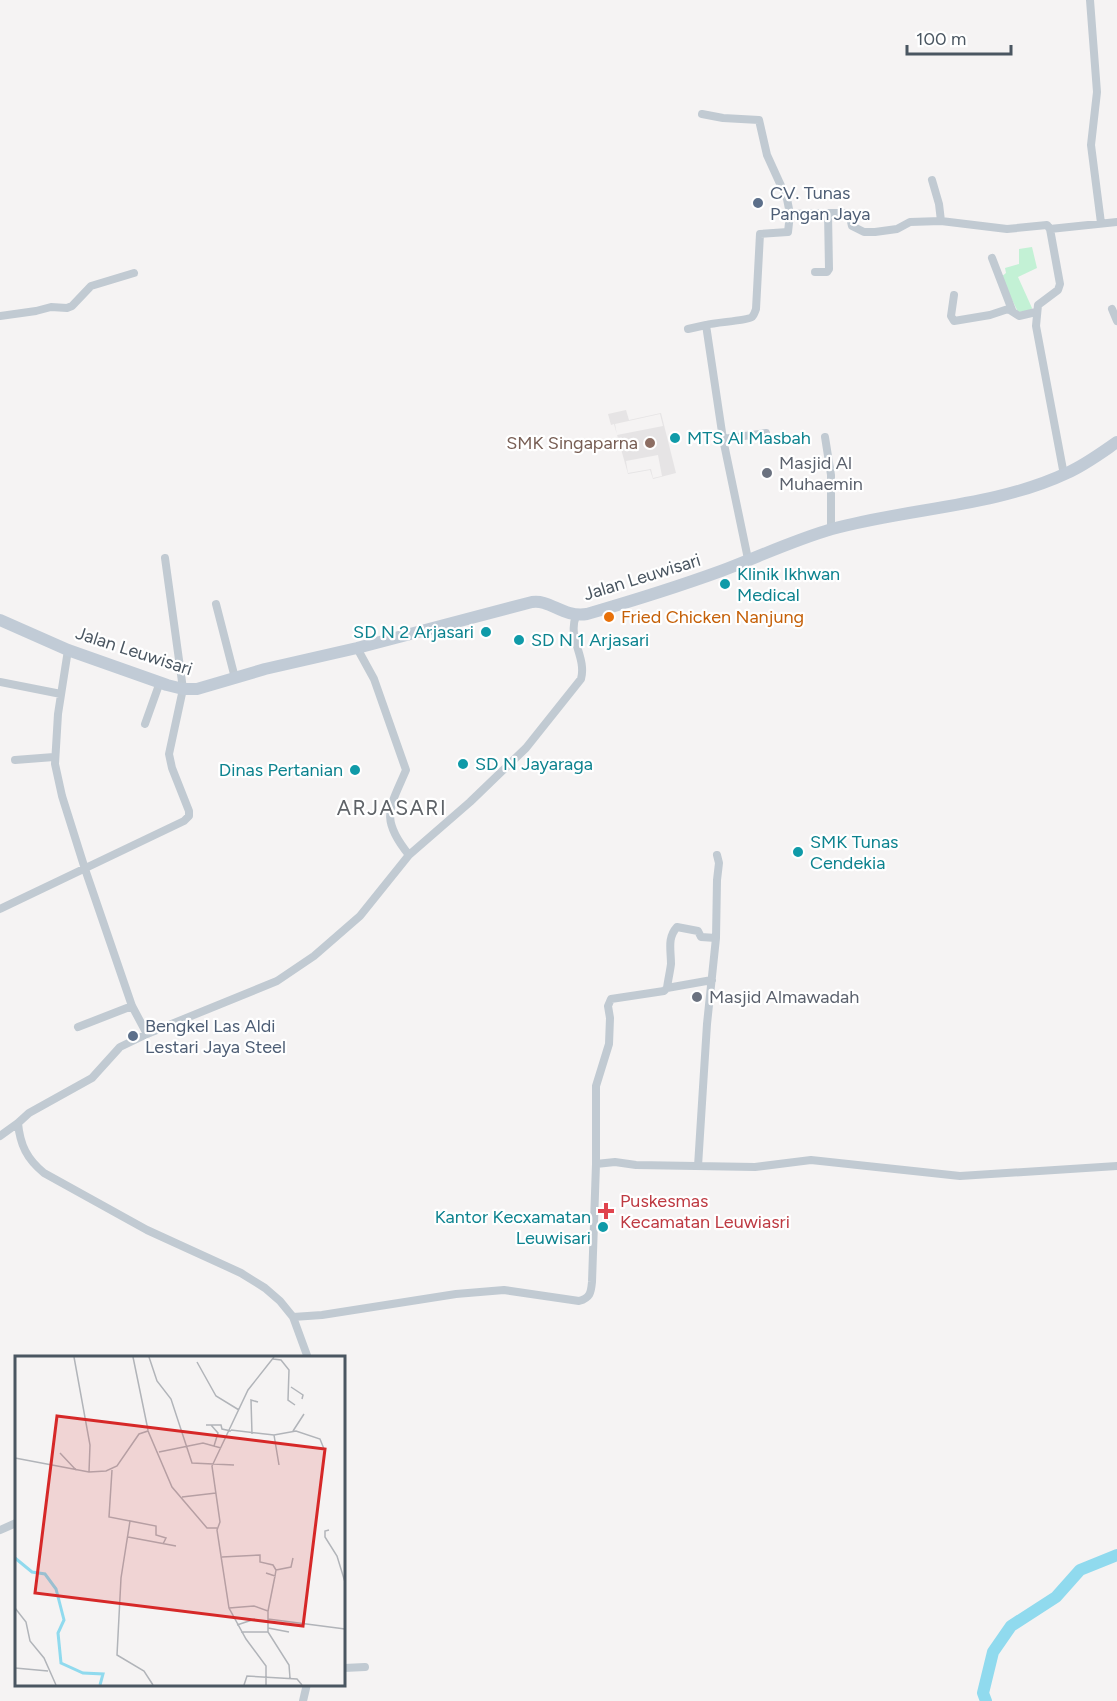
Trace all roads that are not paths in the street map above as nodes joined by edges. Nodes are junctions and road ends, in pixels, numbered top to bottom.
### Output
1 (1090, 0) edge
2 (702, 114) dead end
3 (932, 180) dead end
4 (828, 213) junction
5 (790, 214) junction
6 (941, 221) junction
7 (1117, 222) edge
8 (1101, 223) junction
9 (1050, 229) junction
10 (992, 258) dead end
11 (814, 272) dead end
12 (134, 273) dead end
13 (954, 295) dead end
14 (1112, 309) dead end
15 (1012, 310) junction
16 (1036, 312) junction
17 (0, 315) edge
18 (1117, 321) edge
19 (706, 324) junction
20 (688, 329) dead end
21 (766, 433) dead end
22 (825, 437) dead end
23 (723, 439) junction
24 (1117, 442) edge
25 (1064, 475) junction
26 (831, 529) junction
27 (165, 558) dead end
28 (748, 559) junction
29 (216, 604) dead end
30 (576, 616) junction
31 (0, 620) edge
32 (357, 648) junction
33 (68, 650) junction
34 (235, 678) junction
35 (0, 682) edge
36 (160, 682) junction
37 (183, 689) junction
38 (61, 694) junction
39 (145, 724) dead end
40 (54, 757) junction
41 (15, 760) dead end
42 (409, 855) junction
43 (717, 855) dead end
44 (85, 869) junction
45 (0, 909) edge
46 (716, 938) junction
47 (712, 980) junction
48 (667, 988) junction
49 (132, 1006) junction
50 (78, 1027) dead end
51 (147, 1034) junction
52 (18, 1123) junction
53 (0, 1136) edge
54 (596, 1164) junction
55 (698, 1166) junction
56 (1117, 1166) edge
57 (293, 1317) junction
58 (307, 1356) edge
59 (15, 1523) edge
60 (0, 1530) edge
61 (365, 1667) dead end
62 (345, 1668) edge
63 (307, 1686) edge
64 (303, 1701) edge

1 - 8 street
2 - 5 street
3 - 6 street
4 - 5 street
4 - 6 street
4 - 11 street
5 - 19 street
6 - 9 street
7 - 8 street
8 - 9 street
9 - 16 street
10 - 15 street
12 - 17 street
13 - 15 street
14 - 18 street
15 - 16 street
16 - 25 street
19 - 20 street
19 - 23 street
21 - 23 street
22 - 26 street
23 - 28 street
24 - 25 main road, Jalan Leuwisari
25 - 26 main road, Jalan Leuwisari
26 - 28 main road, Jalan Leuwisari
27 - 37 street
28 - 30 main road, Jalan Leuwisari
29 - 34 street
30 - 32 main road, Jalan Leuwisari
30 - 42 street
31 - 33 main road, Jalan Leuwisari
32 - 34 main road, Jalan Leuwisari
32 - 42 street
33 - 36 main road, Jalan Leuwisari
33 - 38 street
34 - 37 main road, Jalan Leuwisari
35 - 38 street
36 - 37 main road, Jalan Leuwisari
36 - 39 street
37 - 44 street
38 - 40 street
40 - 41 street
40 - 44 street
42 - 51 street
43 - 46 street
44 - 45 street
44 - 49 street
46 - 47 street
46 - 48 street
47 - 48 street
47 - 55 street
48 - 54 street
49 - 50 street
49 - 51 street
51 - 52 street
52 - 53 street
52 - 57 street
54 - 55 street
54 - 57 street
55 - 56 street
57 - 58 street
59 - 60 street
61 - 62 street
63 - 64 street

